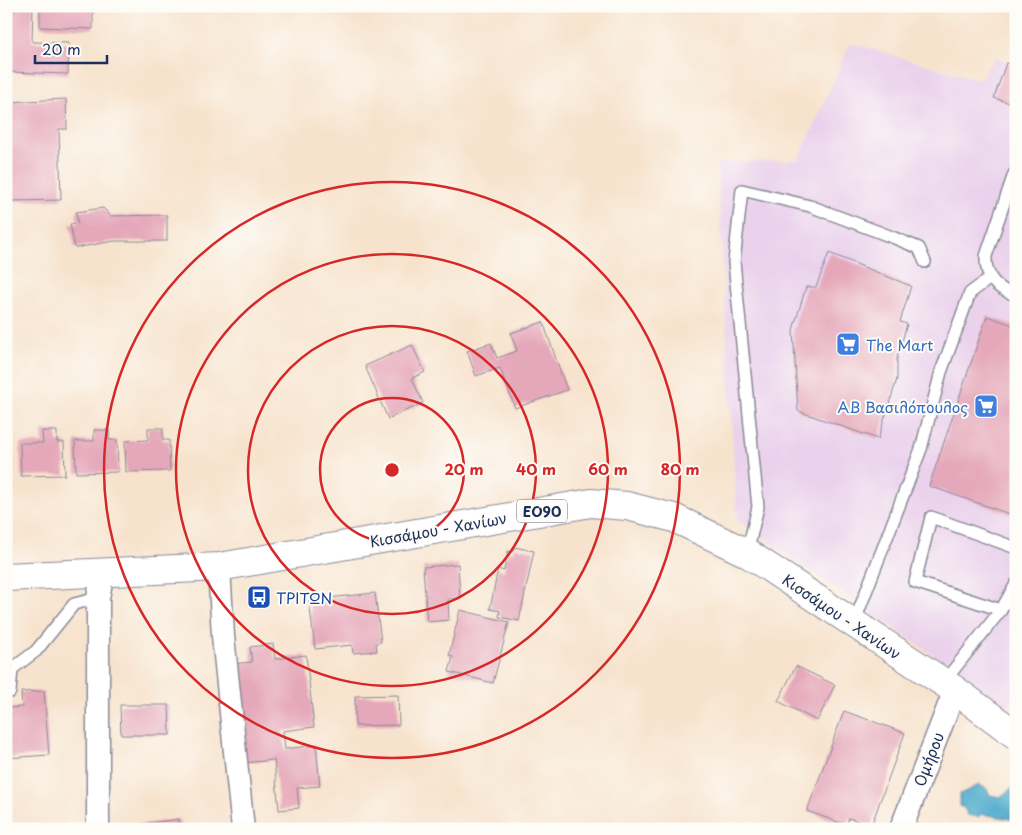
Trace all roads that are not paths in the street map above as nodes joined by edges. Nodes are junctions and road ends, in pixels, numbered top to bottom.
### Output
1 (1014, 174) dead end
2 (926, 262) dead end
3 (990, 278) junction
4 (1016, 295) edge
5 (1016, 548) edge
6 (747, 553) junction
7 (219, 567) junction
8 (103, 572) junction
9 (6, 577) edge
10 (1016, 584) edge
11 (98, 598) junction
12 (1001, 610) junction
13 (854, 623) junction
14 (949, 686) junction
15 (10, 692) dead end
16 (1016, 735) edge
17 (98, 829) edge
18 (243, 829) edge
19 (901, 829) edge

1 - 3 lane
2 - 6 lane
3 - 4 lane
3 - 13 lane
5 - 12 lane
6 - 7 main road, Κισσάμου - Χανίων / ΕΟ90
6 - 13 main road, Κισσάμου - Χανίων / ΕΟ90
7 - 8 main road, Κισσάμου - Χανίων / ΕΟ90
7 - 18 street
8 - 9 main road, Κισσάμου - Χανίων / ΕΟ90
8 - 11 street
10 - 12 lane
11 - 15 lane
11 - 17 street
12 - 14 lane
13 - 14 main road, Κισσάμου - Χανίων / ΕΟ90
14 - 16 main road, Κισσάμου - Χανίων / ΕΟ90
14 - 19 street, Ομήρου

